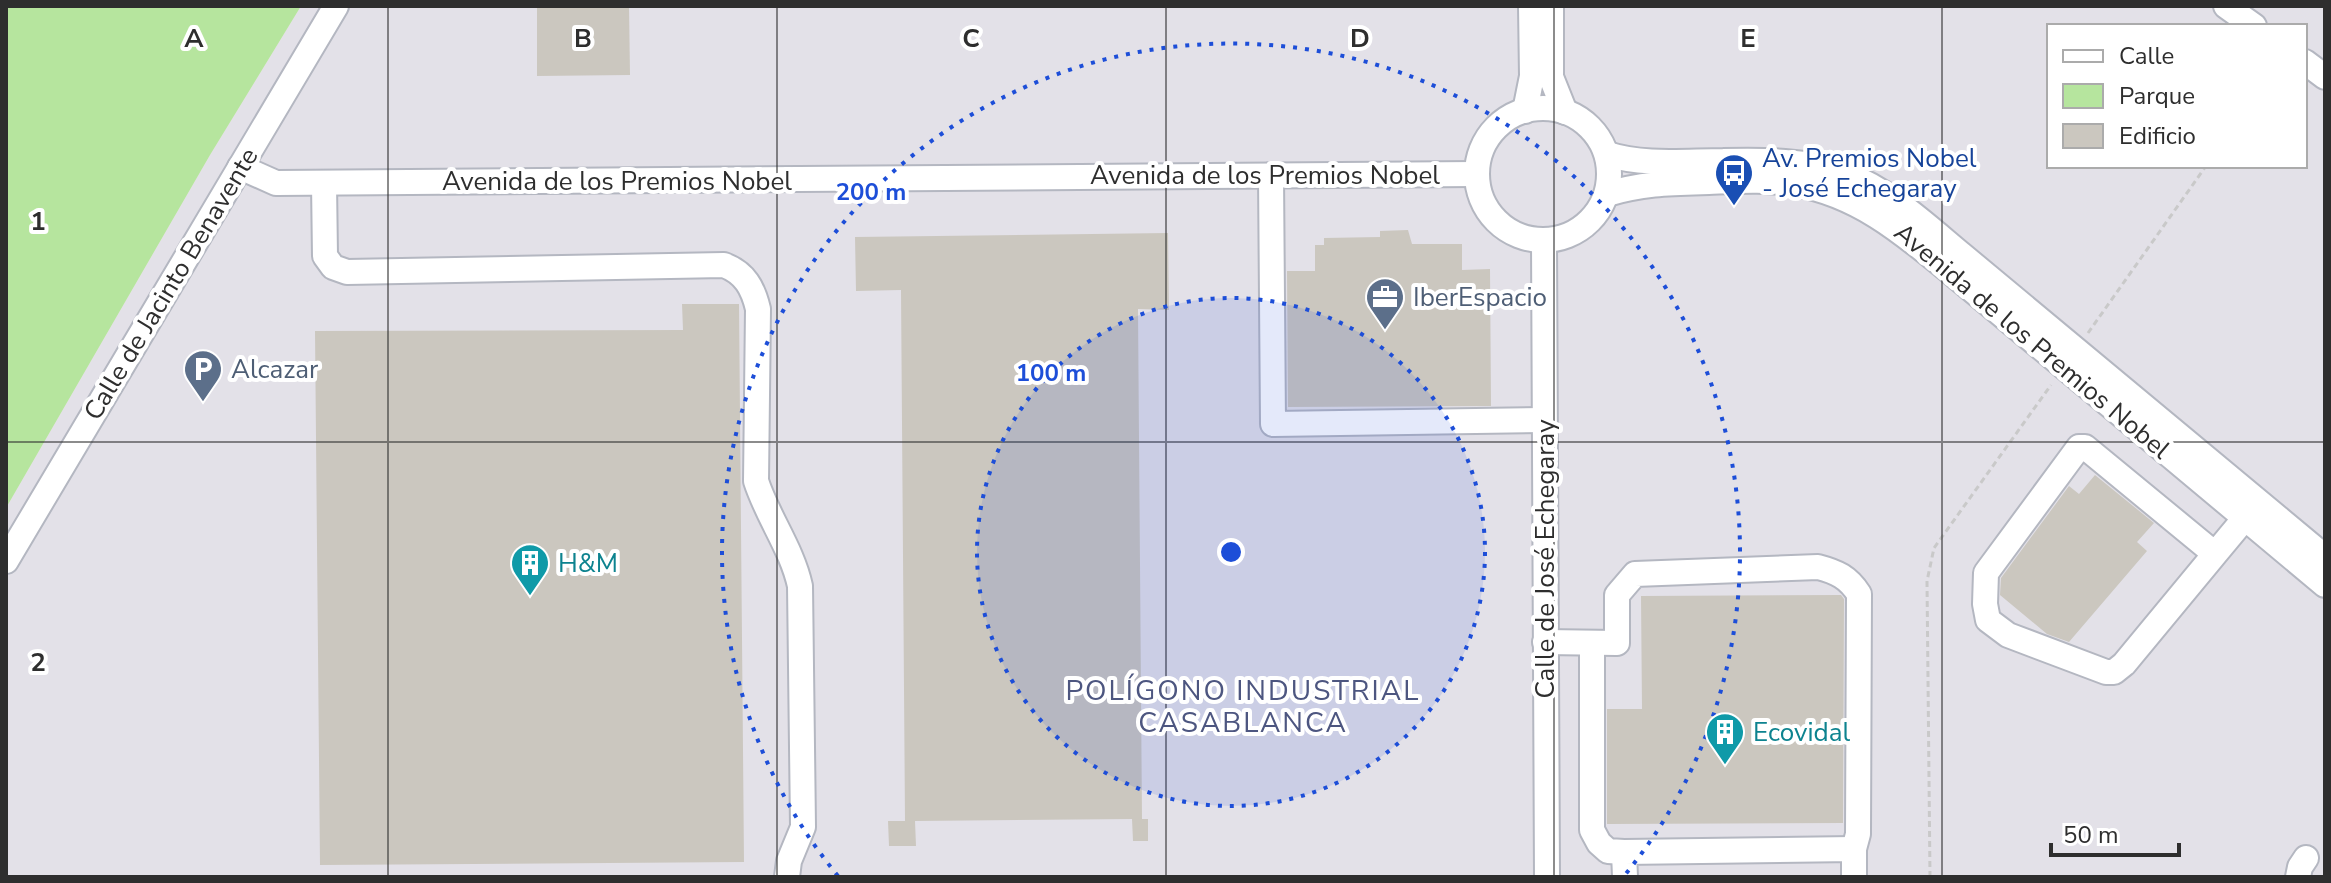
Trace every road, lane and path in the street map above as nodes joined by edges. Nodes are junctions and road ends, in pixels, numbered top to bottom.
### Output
1 (336, 6) edge
2 (1531, 6) edge
3 (1551, 6) edge
4 (2226, 6) edge
5 (2251, 24) edge
6 (2307, 64) edge
7 (2325, 77) edge
8 (1525, 111) junction
9 (1565, 112) junction
10 (1607, 154) junction
11 (240, 167) junction
12 (1477, 174) junction
13 (1271, 175) junction
14 (324, 183) junction
15 (1607, 194) junction
16 (1544, 241) junction
17 (1544, 420) junction
18 (2245, 518) junction
19 (2215, 554) junction
20 (2325, 557) edge
21 (6, 561) edge
22 (2325, 585) edge
23 (1545, 642) junction
24 (1592, 643) junction
25 (1854, 849) junction
26 (1624, 852) junction
27 (787, 877) edge
28 (1547, 877) edge
29 (1625, 877) edge
30 (1854, 877) edge

1 - 11 street, Calle de Jacinto Benavente
2 - 8 street
3 - 9 street
4 - 5 street
6 - 7 street
8 - 9 street
8 - 12 street
9 - 10 street
10 - 15 street
10 - 20 street, Avenida de los Premios Nobel
11 - 14 street, Avenida de los Premios Nobel
11 - 21 street, Calle de Jacinto Benavente
12 - 13 street, Avenida de los Premios Nobel
12 - 16 street
13 - 14 street, Avenida de los Premios Nobel
13 - 17 street
14 - 27 street
15 - 16 street
15 - 18 street, Avenida de los Premios Nobel
16 - 17 street, Calle de José Echegaray
17 - 23 street, Calle de José Echegaray
18 - 19 street
18 - 22 street, Avenida de los Premios Nobel
19 - 19 street
23 - 24 street
23 - 28 street, Calle de José Echegaray
24 - 25 street
24 - 26 street
25 - 26 street
25 - 30 street
26 - 29 street

